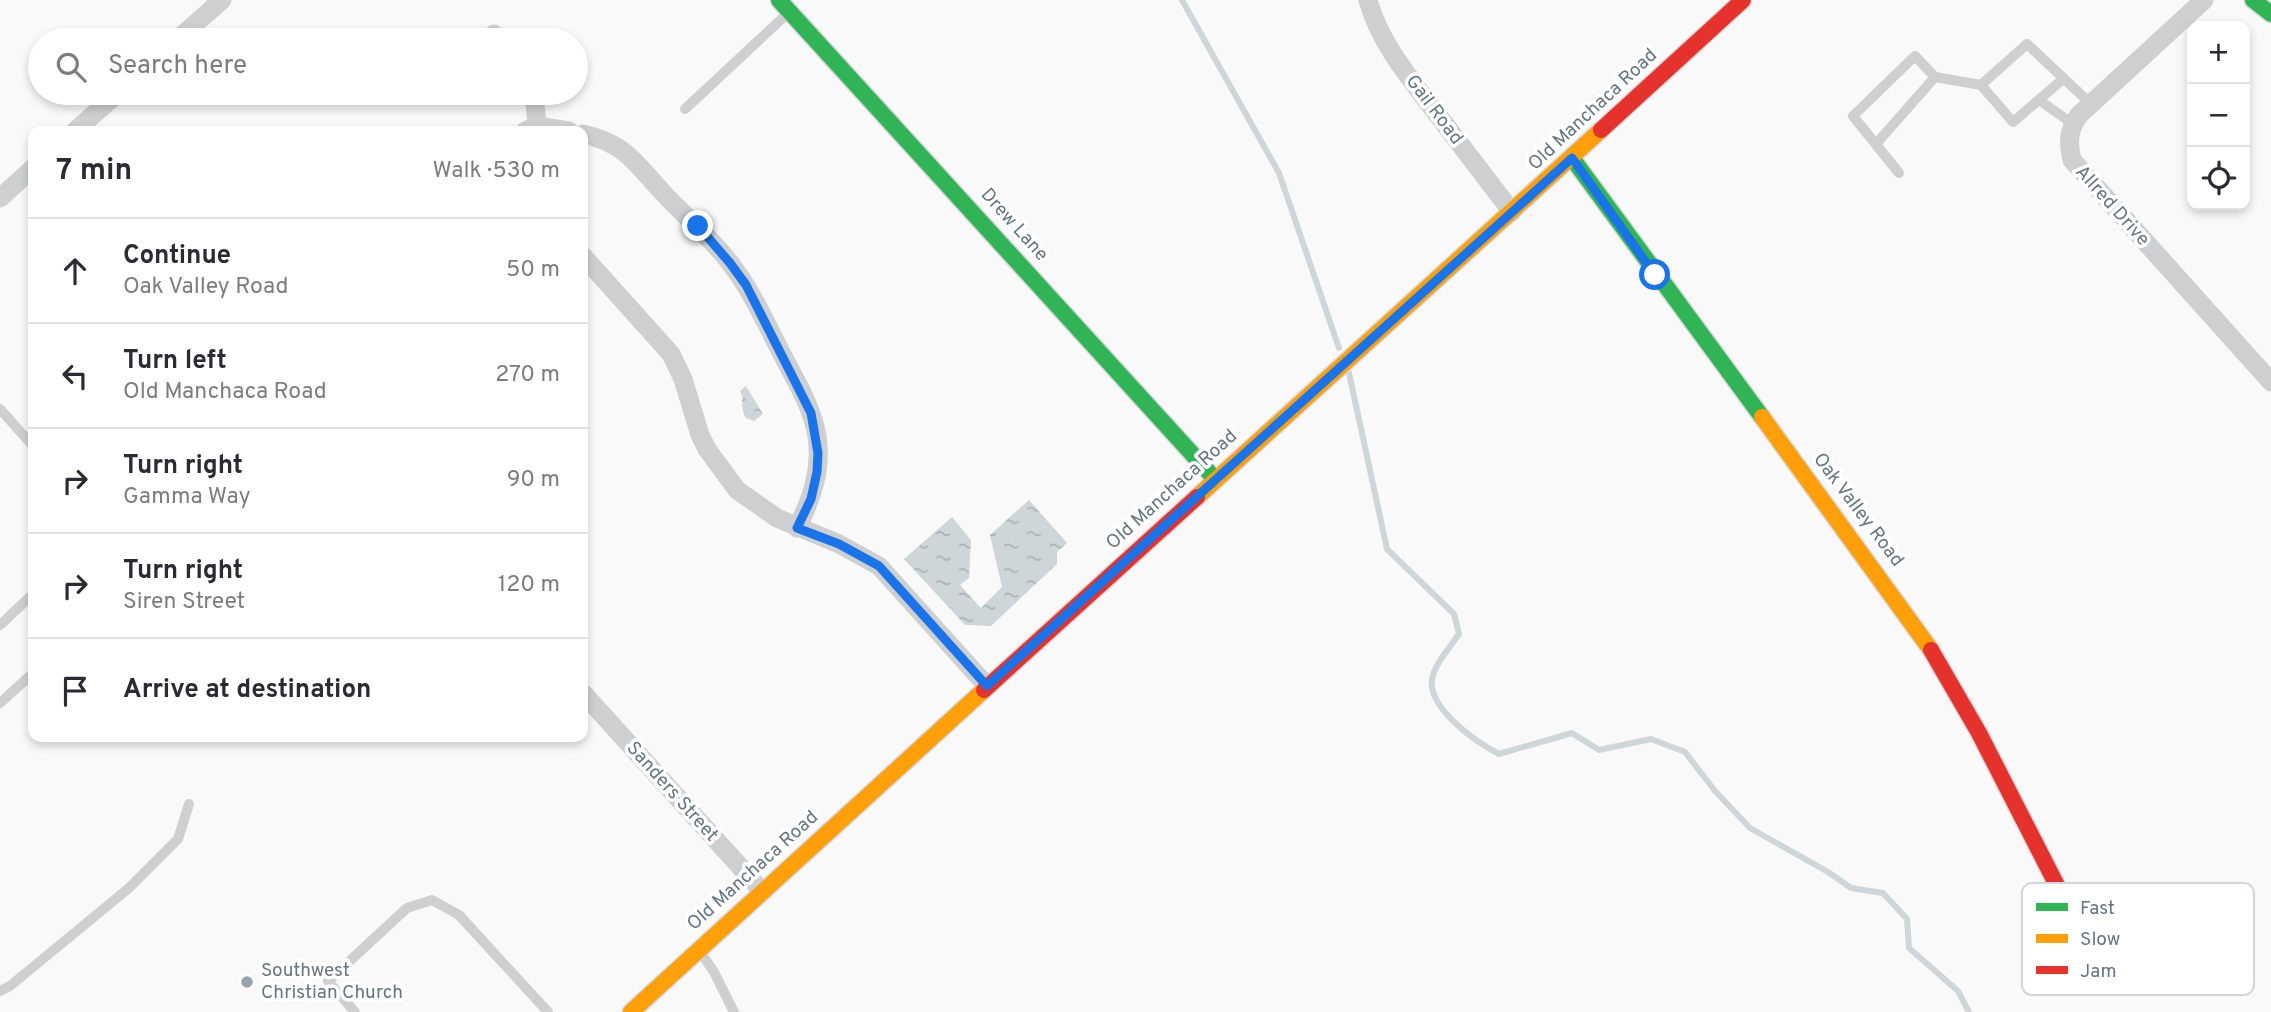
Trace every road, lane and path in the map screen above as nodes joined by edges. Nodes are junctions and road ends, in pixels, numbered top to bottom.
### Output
1 (222, 0) edge
2 (1368, 0) edge
3 (1743, 0) edge
4 (2204, 0) edge
5 (2253, 0) edge
6 (787, 4) edge
7 (2271, 14) edge
8 (190, 28) edge
9 (1935, 77) junction
10 (2063, 79) junction
11 (1980, 85) junction
12 (2039, 100) junction
13 (2091, 104) junction
14 (104, 105) edge
15 (533, 105) edge
16 (685, 109) dead end
17 (2073, 124) junction
18 (81, 126) edge
19 (531, 126) edge
20 (588, 136) edge
21 (1876, 144) junction
22 (1572, 158) junction
23 (28, 173) edge
24 (1899, 173) dead end
25 (0, 198) edge
26 (1512, 212) junction
27 (588, 262) edge
28 (2271, 382) edge
29 (0, 410) edge
30 (28, 441) edge
31 (1215, 480) junction
32 (797, 528) junction
33 (28, 599) edge
34 (0, 625) edge
35 (28, 678) edge
36 (987, 686) junction
37 (588, 699) edge
38 (0, 703) edge
39 (189, 804) dead end
40 (2056, 883) edge
41 (762, 891) junction
42 (699, 949) junction
43 (0, 991) edge
44 (355, 1012) edge
45 (548, 1012) edge
46 (631, 1012) edge
47 (734, 1012) edge

1 - 8 street
2 - 26 street, Gail Road
3 - 22 street, Old Manchaca Road
4 - 13 street
5 - 7 street
6 - 16 lane
6 - 31 street, Drew Lane
9 - 11 lane
9 - 21 lane
9 - 21 lane
10 - 11 lane
10 - 12 lane
10 - 13 lane
11 - 12 lane
12 - 17 lane
13 - 17 street
14 - 18 street
15 - 19 street
17 - 28 street, Allred Drive
20 - 32 street
21 - 24 lane
22 - 26 street, Old Manchaca Road
22 - 40 street, Oak Valley Road
23 - 25 street
26 - 31 street, Old Manchaca Road
27 - 32 street
29 - 30 lane
31 - 36 street, Old Manchaca Road
32 - 36 street
33 - 34 lane
35 - 38 lane
36 - 41 street, Old Manchaca Road
37 - 41 street, Sanders Street
39 - 43 lane
41 - 42 street, Old Manchaca Road
42 - 46 street, Old Manchaca Road
42 - 47 lane
44 - 45 lane

